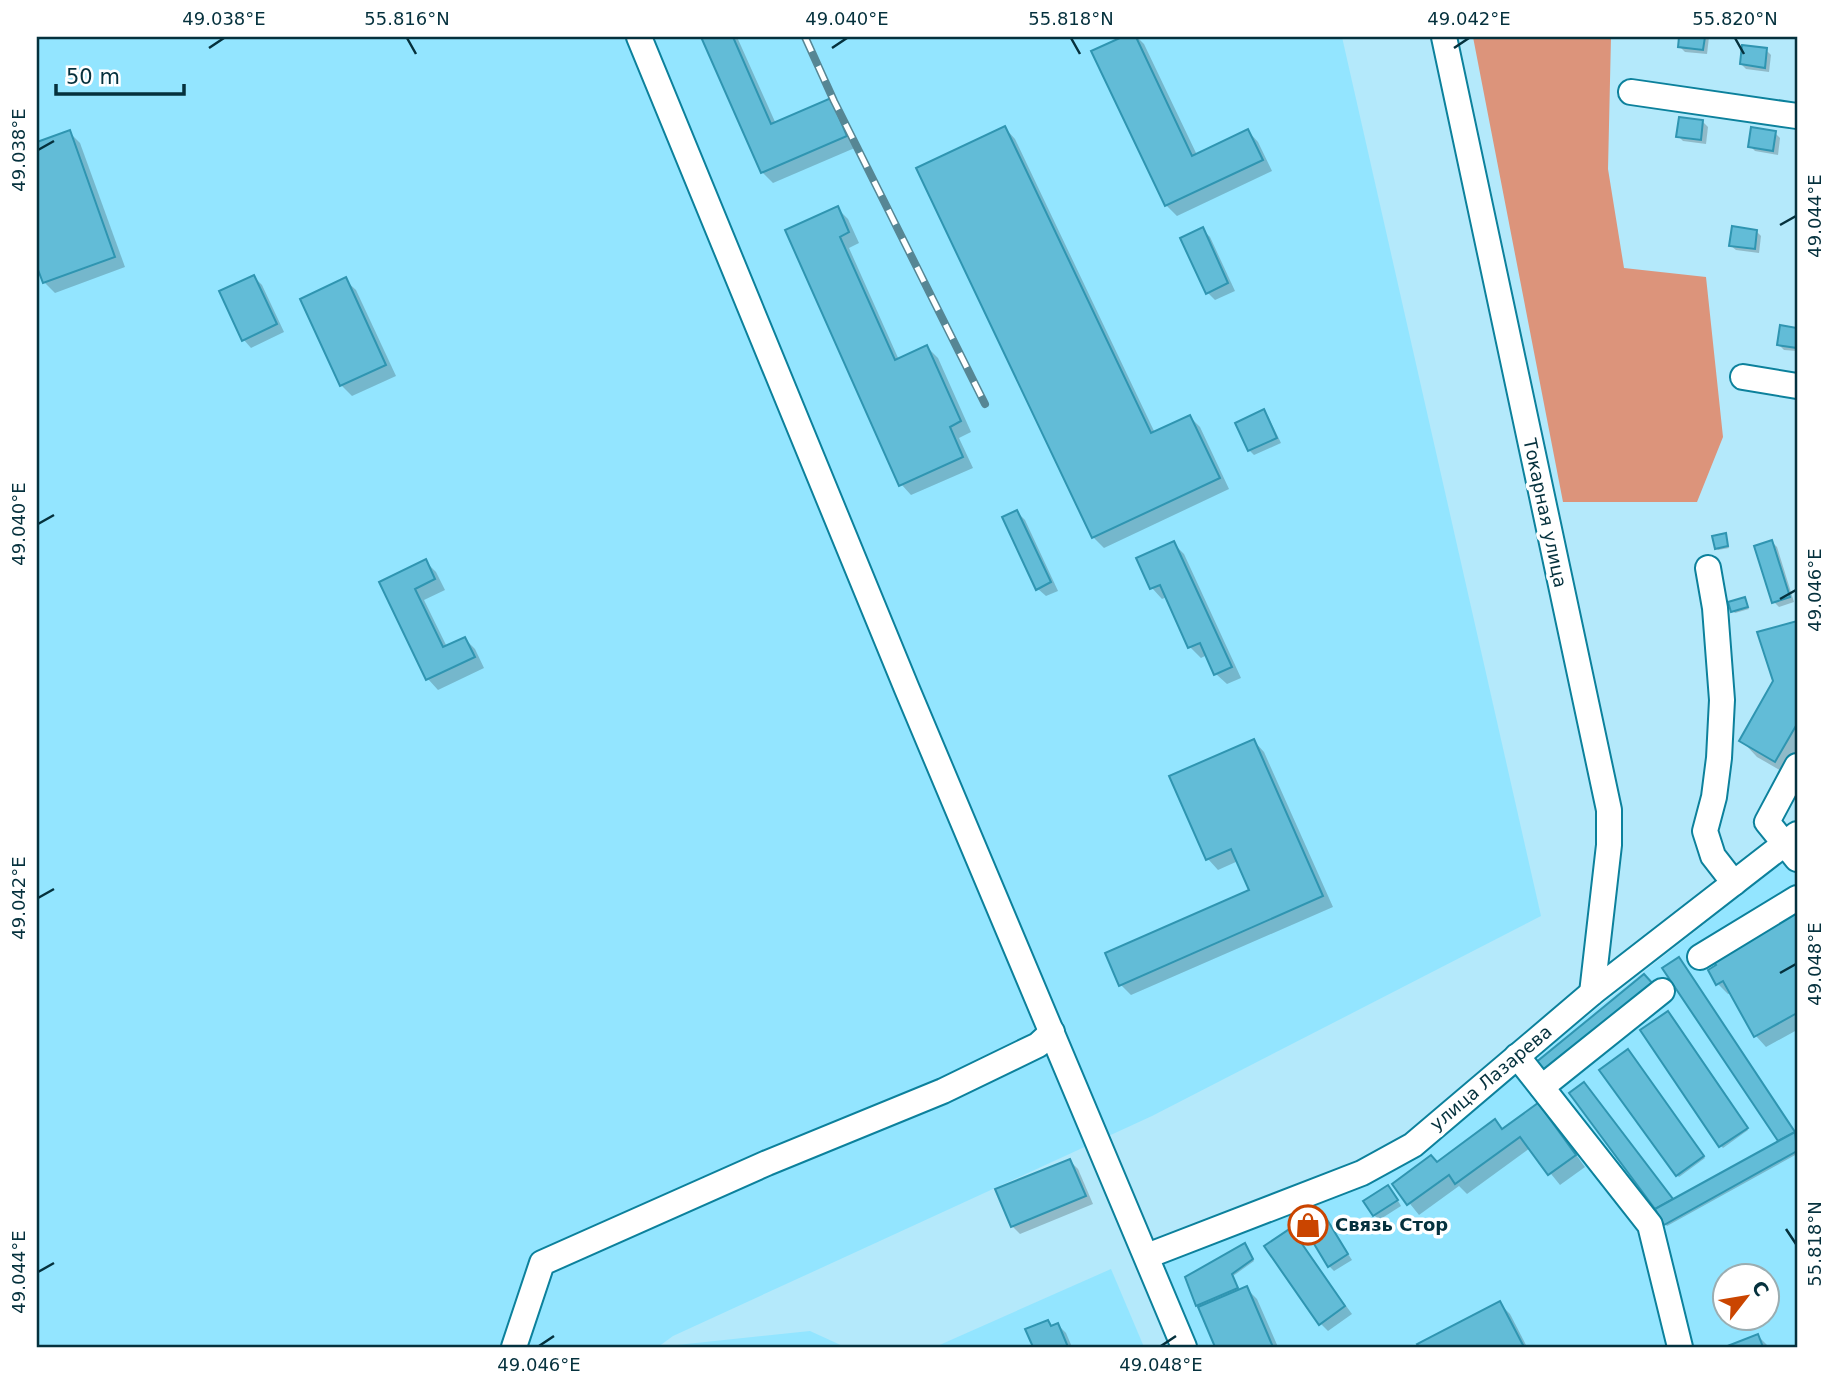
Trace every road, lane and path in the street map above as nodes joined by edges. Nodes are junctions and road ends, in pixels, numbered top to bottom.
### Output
1 (639, 37) edge
2 (1444, 37) edge
3 (1631, 92) dead end
4 (1797, 116) edge
5 (1743, 377) dead end
6 (1797, 386) edge
7 (1708, 568) dead end
8 (1797, 766) edge
9 (1793, 846) edge
10 (1734, 883) junction
11 (1797, 898) edge
12 (1700, 957) dead end
13 (1661, 991) dead end
14 (1592, 993) junction
15 (1052, 1032) junction
16 (1517, 1056) junction
17 (1542, 1087) junction
18 (1147, 1256) junction
19 (514, 1347) edge
20 (1184, 1347) edge
21 (1680, 1347) edge

1 - 15 street
2 - 14 street, Токарная улица
3 - 4 street
5 - 6 street
7 - 10 street
8 - 9 street
9 - 10 street, улица Лазарева
10 - 14 street, улица Лазарева
11 - 12 street
13 - 17 street
14 - 16 street, улица Лазарева
15 - 18 street
15 - 19 street
16 - 17 street
16 - 18 street, улица Лазарева
17 - 21 street
18 - 20 street

